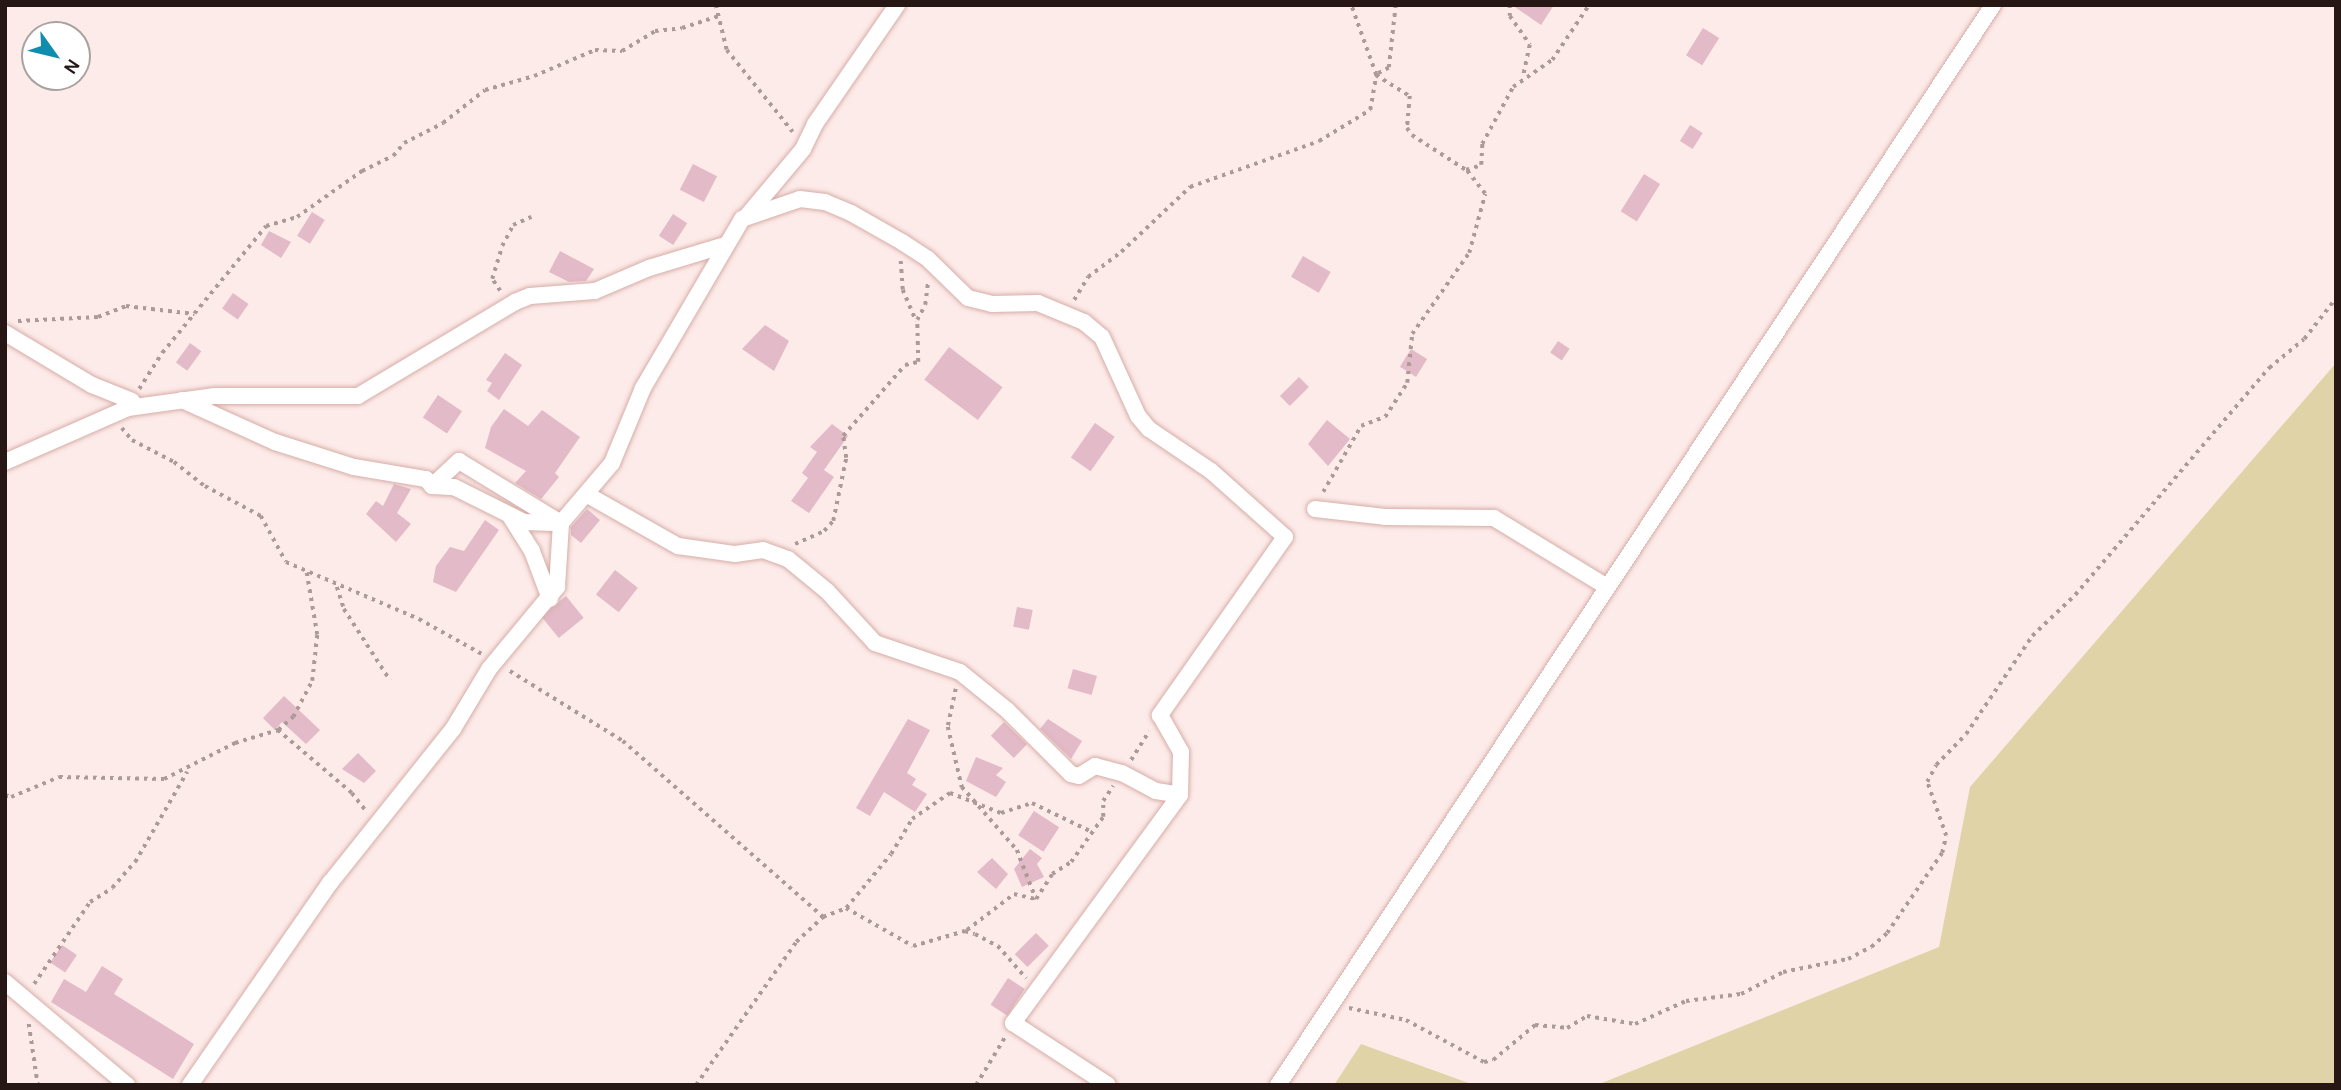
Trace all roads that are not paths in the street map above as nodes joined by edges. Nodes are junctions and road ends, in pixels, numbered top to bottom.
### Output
1 (897, 5) edge
2 (1993, 5) edge
3 (746, 218) junction
4 (725, 245) junction
5 (9, 327) edge
6 (180, 399) junction
7 (132, 401) road end
8 (5, 462) edge
9 (432, 486) junction
10 (586, 494) junction
11 (1315, 509) road end
12 (510, 516) junction
13 (561, 523) junction
14 (1607, 586) junction
15 (550, 598) junction
16 (1180, 795) junction
17 (5, 982) edge
18 (127, 1085) edge
19 (190, 1085) edge
20 (1108, 1085) edge
21 (1278, 1085) edge

1 - 3 street
2 - 14 street
3 - 4 street
3 - 16 street
4 - 6 street
4 - 10 street
5 - 7 street
6 - 8 street
6 - 9 street
9 - 12 street
9 - 13 street
10 - 13 street
10 - 16 street
11 - 14 street
12 - 13 street
12 - 15 street
13 - 15 street
14 - 21 street
15 - 19 street
16 - 20 street
17 - 18 street

